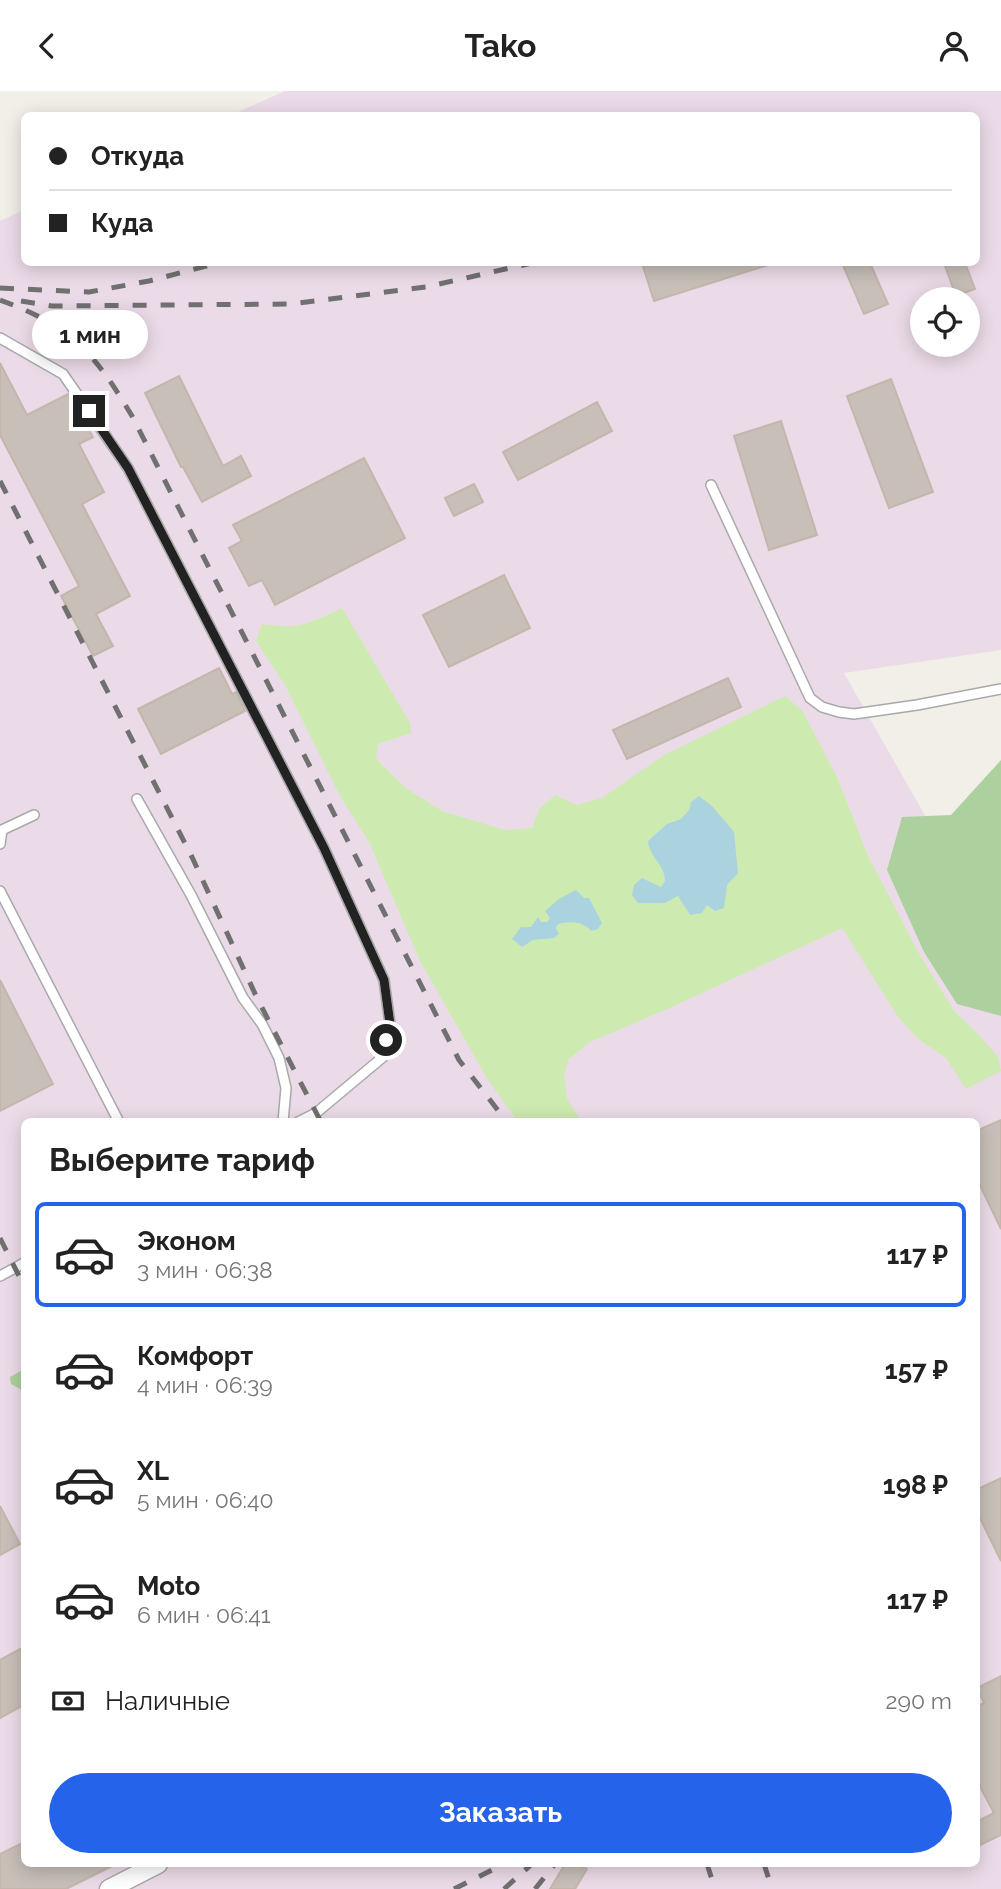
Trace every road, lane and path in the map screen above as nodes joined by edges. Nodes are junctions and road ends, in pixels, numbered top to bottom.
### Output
1 (0, 338) edge
2 (711, 485) dead end
3 (1001, 689) edge
4 (137, 799) dead end
5 (34, 815) dead end
6 (0, 844) edge
7 (0, 891) edge
8 (117, 1118) edge
9 (283, 1118) edge
10 (306, 1118) edge
11 (21, 1265) edge
12 (0, 1276) edge
13 (152, 1867) edge
14 (109, 1889) edge

1 - 10 lane
2 - 3 lane
4 - 9 lane
5 - 6 lane
7 - 8 lane
11 - 12 lane
13 - 14 street

